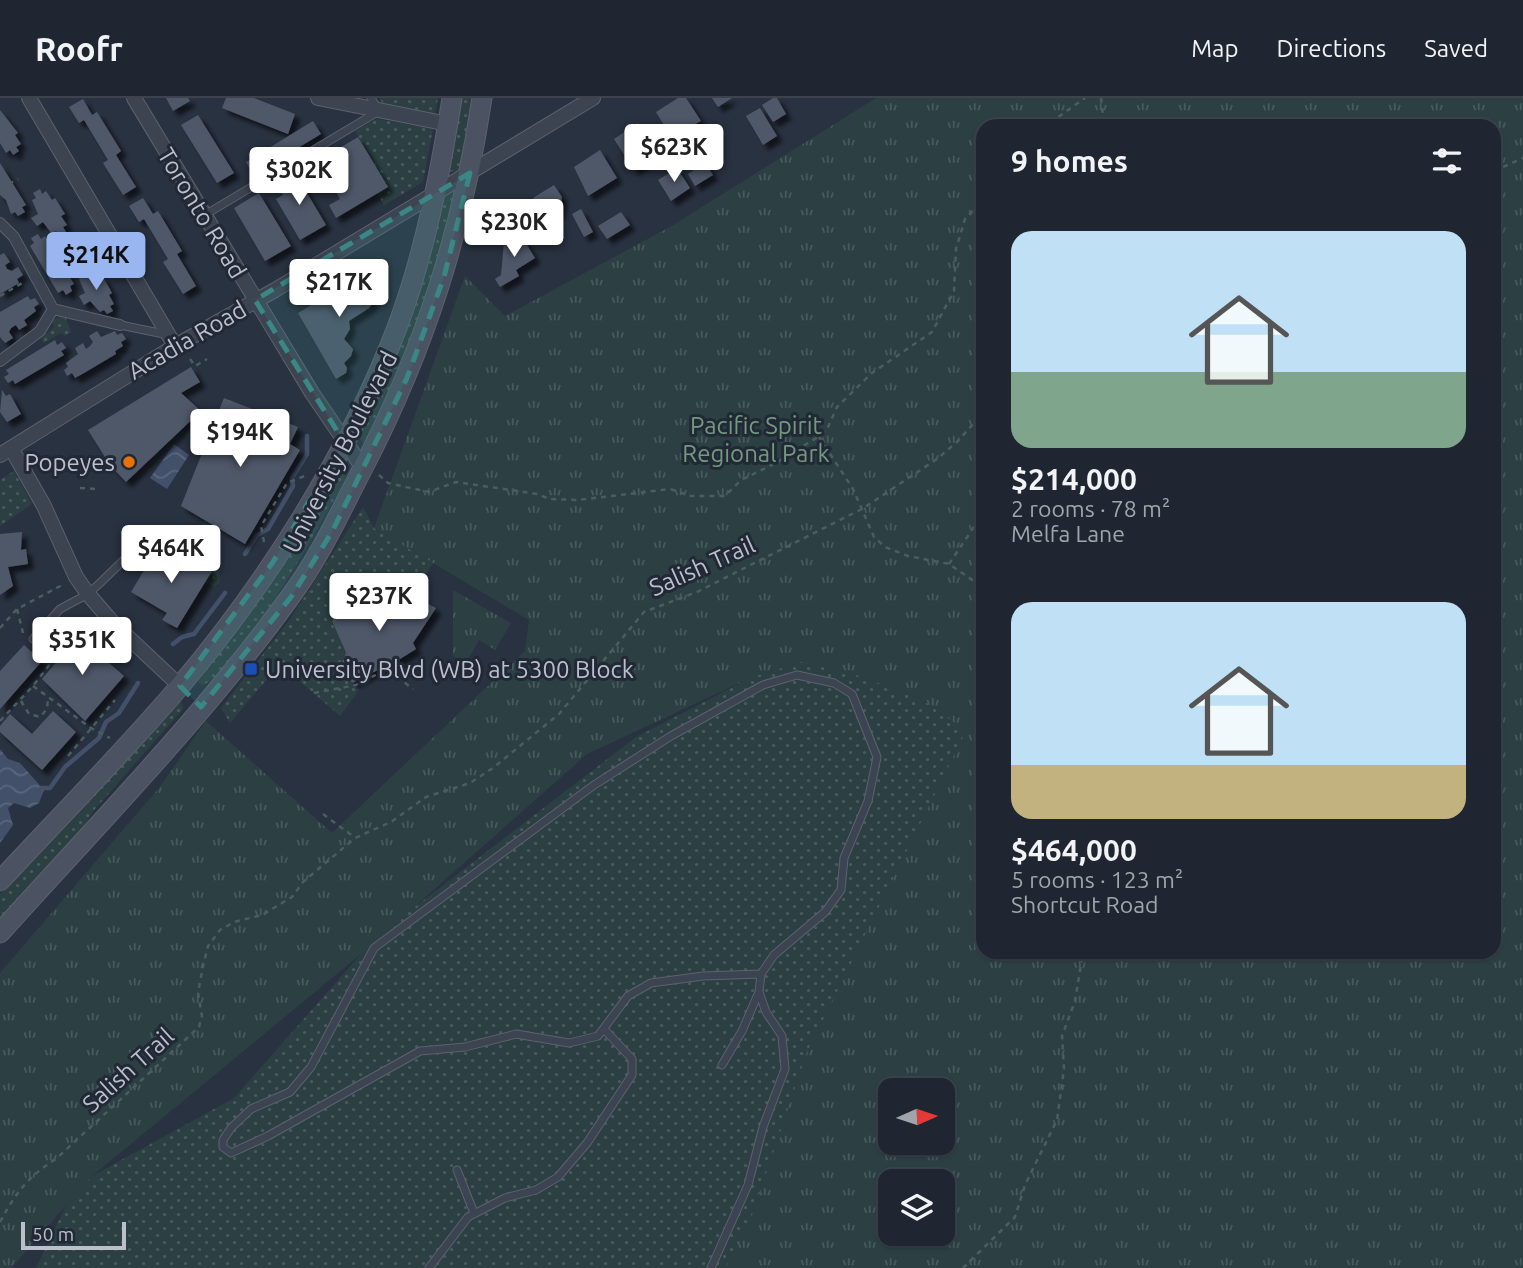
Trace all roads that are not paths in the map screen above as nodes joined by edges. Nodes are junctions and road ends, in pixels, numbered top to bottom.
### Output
1 (29, 98) edge
2 (134, 98) edge
3 (318, 98) edge
4 (452, 98) edge
5 (482, 98) edge
6 (593, 98) edge
7 (375, 104) edge
8 (448, 124) junction
9 (470, 173) junction
10 (434, 194) junction
11 (203, 216) junction
12 (0, 223) edge
13 (255, 300) junction
14 (53, 309) junction
15 (120, 325) joint
16 (172, 340) junction
17 (0, 361) edge
18 (344, 442) junction
19 (6, 451) edge
20 (370, 471) junction
21 (138, 540) dead end
22 (93, 600) junction
23 (33, 639) dead end
24 (180, 686) junction
25 (201, 707) junction
26 (0, 881) edge
27 (0, 933) edge
28 (761, 974) junction
29 (759, 992) junction
30 (604, 1029) junction
31 (722, 1065) dead end
32 (457, 1170) dead end
33 (474, 1213) junction
34 (429, 1268) edge
35 (711, 1268) edge

1 - 16 street
2 - 11 street, Toronto Road
3 - 7 street
4 - 8 main road, University Boulevard
5 - 9 main road, University Boulevard
6 - 9 street, Acadia Road
7 - 8 street
7 - 11 lane
8 - 10 main road, University Boulevard
9 - 10 street, Acadia Road
9 - 20 main road, University Boulevard
10 - 13 street, Acadia Road
10 - 18 main road, University Boulevard
11 - 13 street, Toronto Road
12 - 14 street
13 - 16 street, Acadia Road
13 - 18 street, Toronto Road
14 - 15 street
14 - 17 street
15 - 16 lane
16 - 19 street, Acadia Road
18 - 20 street, Toronto Road
18 - 24 main road, University Boulevard
19 - 22 street
20 - 25 main road, University Boulevard
21 - 22 lane
22 - 23 lane
22 - 24 street
24 - 25 main road
24 - 26 main road, University Boulevard
25 - 27 main road, University Boulevard
28 - 29 lane
28 - 30 lane
28 - 30 lane
29 - 31 lane
29 - 35 lane
30 - 33 lane
32 - 33 lane
33 - 34 lane

